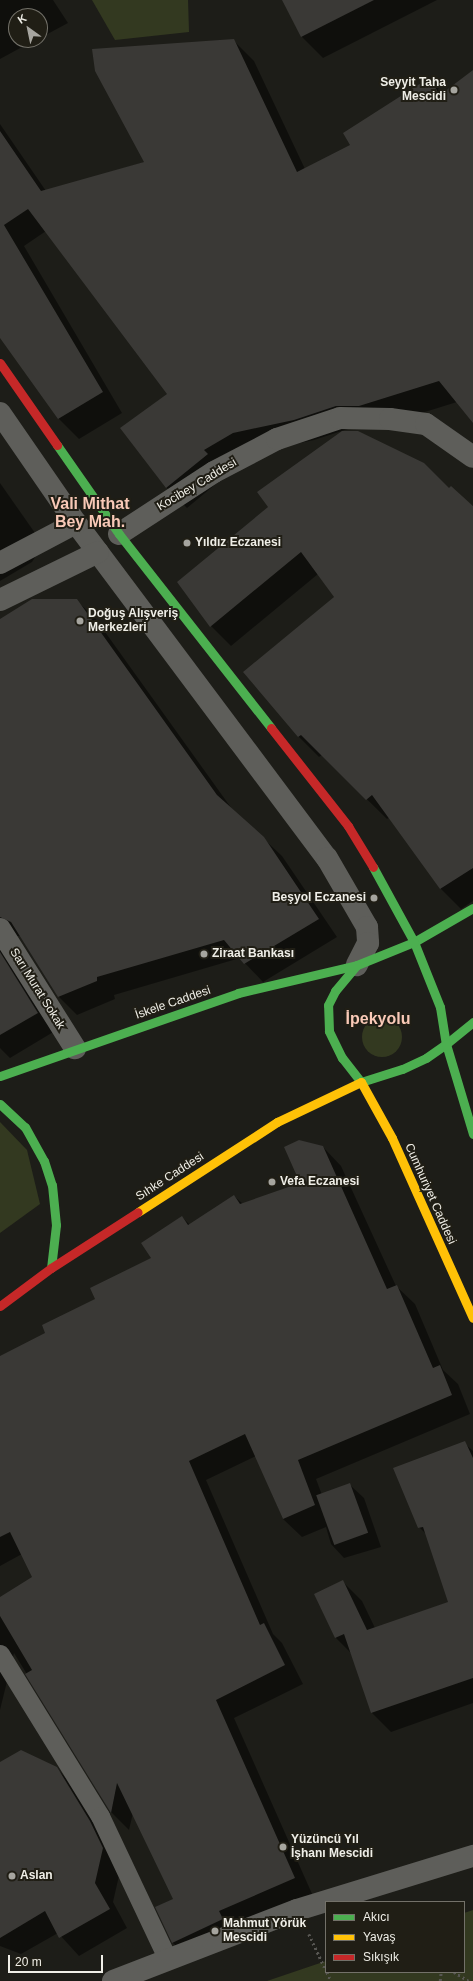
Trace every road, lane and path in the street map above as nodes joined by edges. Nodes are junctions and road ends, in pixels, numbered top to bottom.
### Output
1 (0, 363) edge
2 (0, 413) edge
3 (473, 457) edge
4 (76, 523) junction
5 (119, 534) junction
6 (98, 552) junction
7 (0, 563) edge
8 (0, 600) edge
9 (473, 908) edge
10 (0, 929) edge
11 (414, 942) junction
12 (357, 965) junction
13 (473, 1022) edge
14 (446, 1044) junction
15 (75, 1048) junction
16 (0, 1076) edge
17 (361, 1082) junction
18 (0, 1104) edge
19 (473, 1134) edge
20 (51, 1268) junction
21 (0, 1306) edge
22 (473, 1318) edge
23 (0, 1654) edge
24 (473, 1856) edge
25 (325, 1901) edge
26 (326, 1901) edge
27 (297, 1910) junction
28 (168, 1960) junction
29 (325, 1969) edge
30 (456, 1973) edge
31 (113, 1981) edge
32 (469, 1981) edge

1 - 5 main road
2 - 4 street
3 - 5 street, Kocibey Caddesi
4 - 6 street
4 - 7 street
5 - 11 main road
6 - 8 street
6 - 12 street
9 - 11 main road
10 - 15 street, Sarı Murat Sokak
11 - 12 main road
11 - 14 main road
12 - 15 main road, İskele Caddesi
12 - 17 main road
13 - 14 main road
14 - 17 main road
14 - 19 main road
15 - 16 main road, İskele Caddesi
17 - 20 main road, Sıhke Caddesi
17 - 22 main road, Cumhuriyet Caddesi
18 - 20 main road
20 - 21 main road, Sıhke Caddesi
23 - 28 lane
24 - 26 street
25 - 27 street
27 - 28 street
27 - 29 path
28 - 31 street
30 - 32 path

